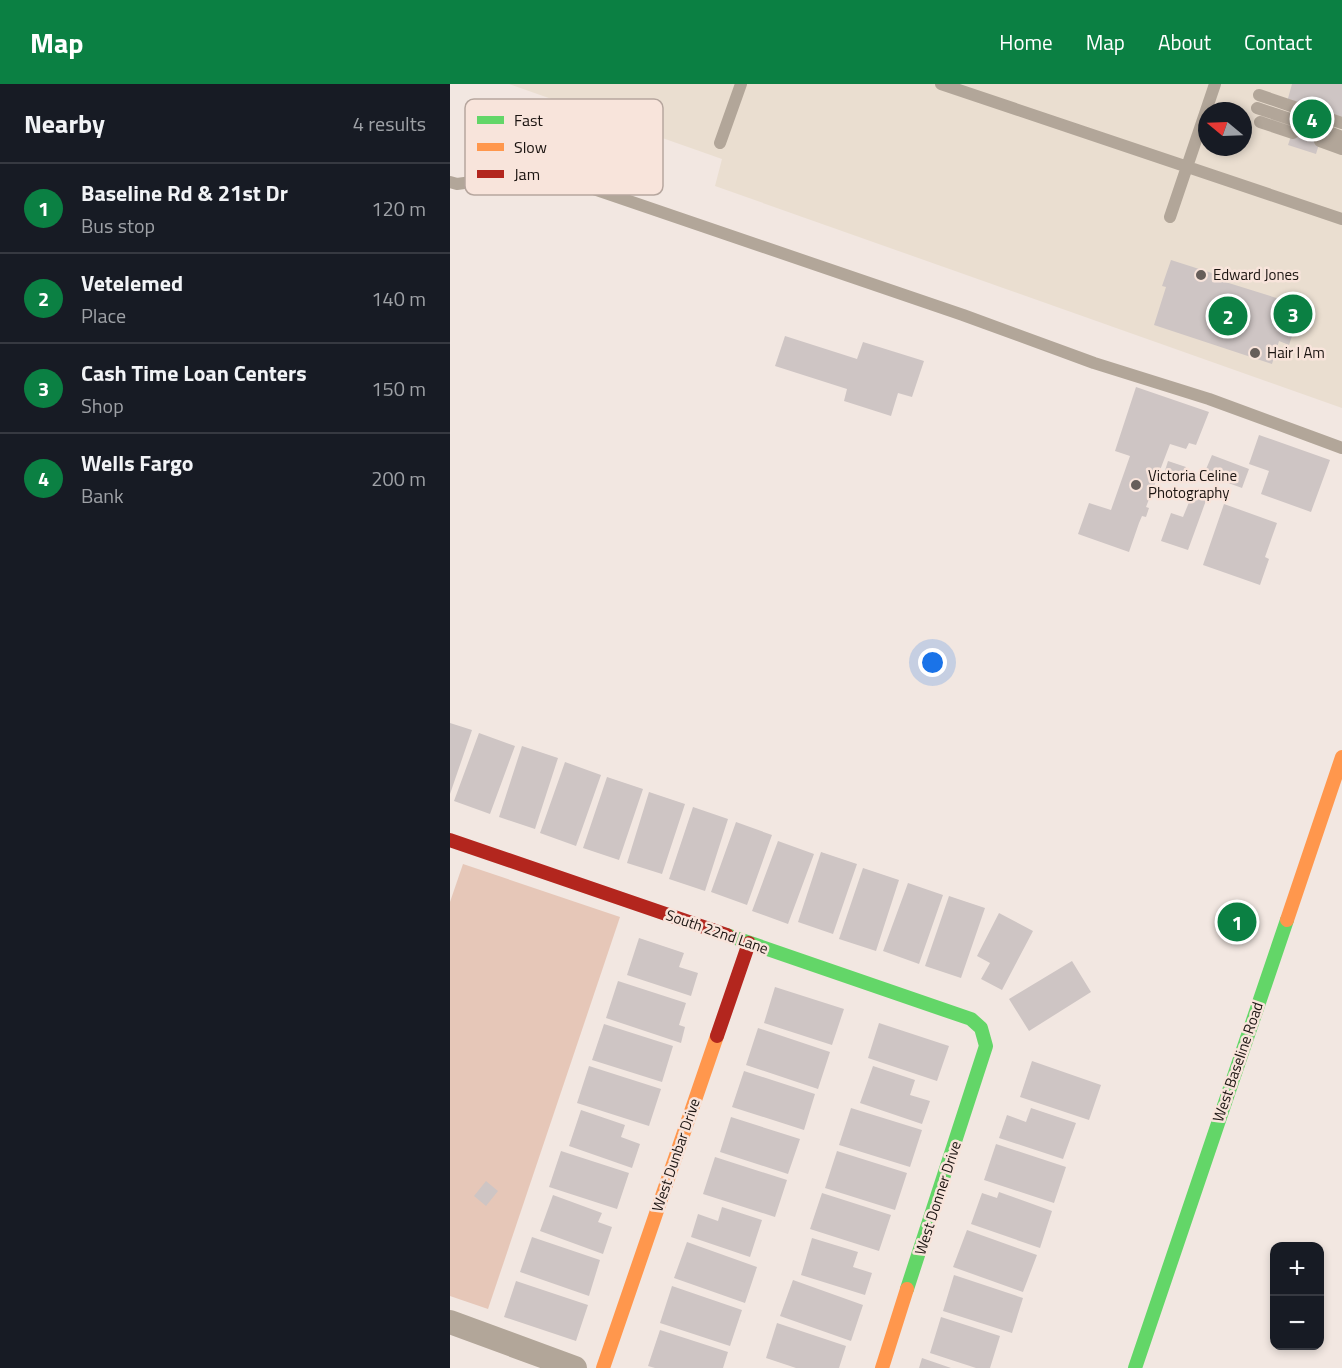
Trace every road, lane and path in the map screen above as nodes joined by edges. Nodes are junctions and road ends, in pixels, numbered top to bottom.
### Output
1 (741, 84) edge
2 (941, 84) edge
3 (1215, 84) edge
4 (1259, 95) dead end
5 (1257, 108) dead end
6 (1328, 118) dead end
7 (1296, 121) junction
8 (1260, 122) dead end
9 (1342, 123) edge
10 (1342, 137) edge
11 (720, 143) dead end
12 (1342, 149) edge
13 (1187, 167) junction
14 (450, 182) edge
15 (465, 183) edge
16 (611, 195) edge
17 (1170, 217) dead end
18 (1342, 219) edge
19 (1342, 448) edge
20 (1342, 757) edge
21 (1337, 807) edge
22 (450, 840) edge
23 (749, 943) junction
24 (981, 1028) joint
25 (450, 1322) edge
26 (575, 1368) edge
27 (603, 1368) edge
28 (882, 1368) edge
29 (1135, 1368) edge

1 - 11 lane
2 - 13 lane
3 - 13 lane
4 - 7 lane
5 - 7 lane
6 - 9 lane
7 - 8 lane
10 - 12 lane
13 - 17 lane
13 - 18 lane
14 - 15 lane
16 - 19 lane
20 - 21 street, West Baseline Road
21 - 29 street, West Baseline Road
22 - 23 street, South 22nd Lane
23 - 24 street, South 22nd Lane
23 - 27 street, West Dunbar Drive
24 - 28 street, West Donner Drive
25 - 26 street

